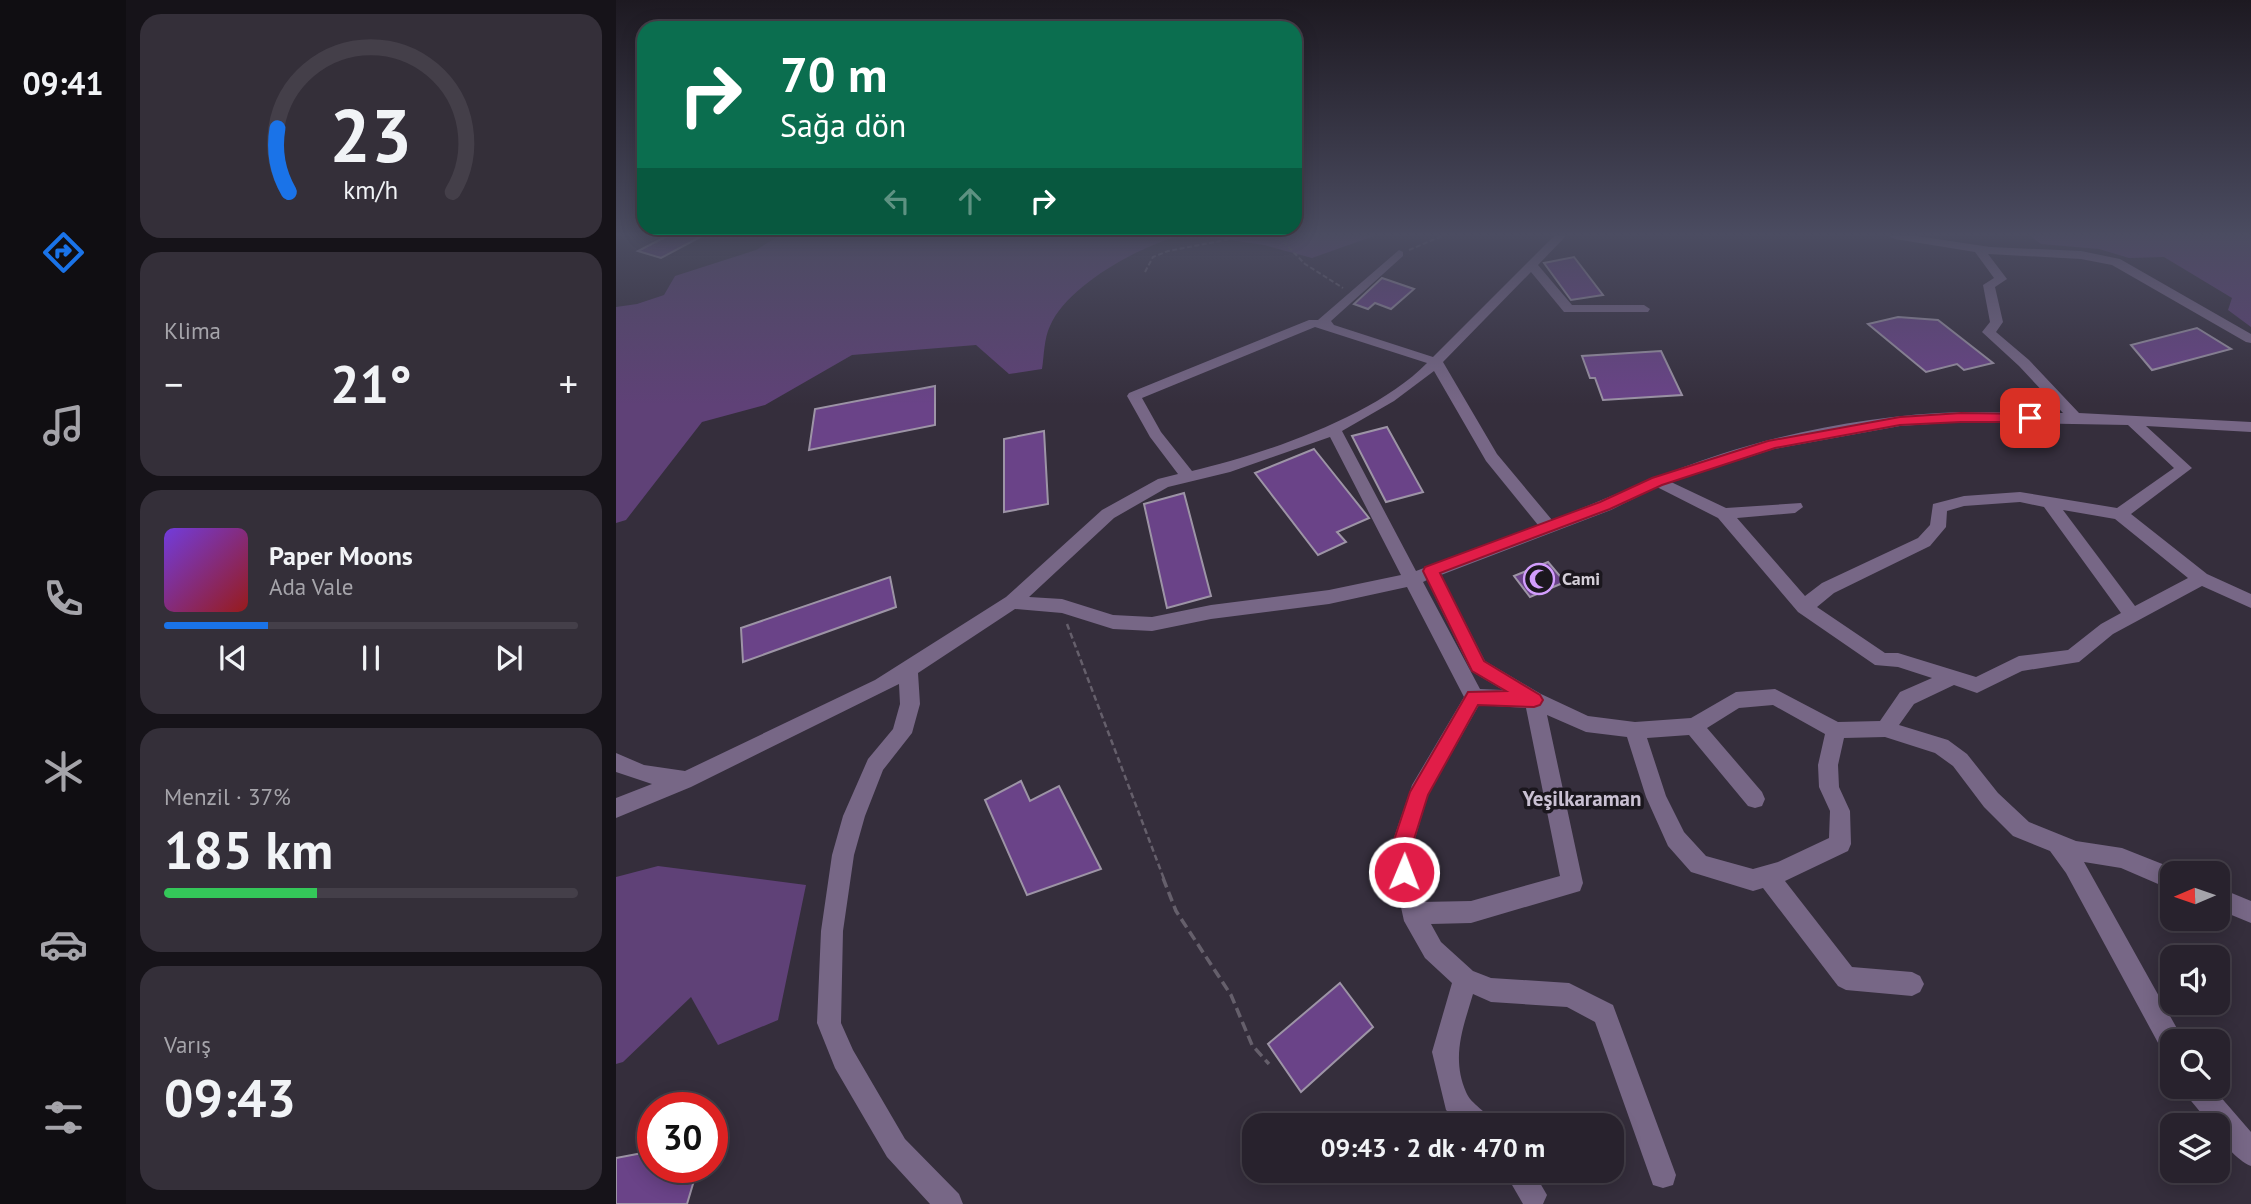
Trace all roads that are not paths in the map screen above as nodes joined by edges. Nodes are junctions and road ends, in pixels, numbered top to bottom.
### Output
1 (1355, 292) edge
2 (1504, 292) edge
3 (1554, 292) edge
4 (1991, 292) edge
5 (2169, 292) edge
6 (1644, 309) dead end
7 (1329, 328) junction
8 (2251, 339) edge
9 (1436, 362) junction
10 (2075, 418) junction
11 (2133, 422) junction
12 (2251, 427) edge
13 (1334, 430) junction
14 (1188, 477) junction
15 (1657, 481) junction
16 (2049, 502) junction
17 (1795, 507) dead end
18 (1724, 514) junction
19 (2120, 514) junction
20 (1549, 527) junction
21 (1431, 571) junction
22 (1413, 579) junction
23 (2201, 579) junction
24 (2251, 601) edge
25 (1012, 602) junction
26 (1804, 607) junction
27 (2132, 615) junction
28 (908, 669) junction
29 (1953, 677) junction
30 (1474, 697) junction
31 (1534, 700) junction
32 (1694, 726) junction
33 (1885, 729) junction
34 (1635, 730) junction
35 (1836, 730) junction
36 (616, 762) edge
37 (685, 780) junction
38 (1755, 799) dead end
39 (616, 808) edge
40 (2059, 844) junction
41 (2160, 874) edge
42 (1768, 876) junction
43 (2230, 903) edge
44 (2251, 912) edge
45 (1412, 913) junction
46 (1465, 979) junction
47 (1912, 984) dead end
48 (2164, 1029) edge
49 (2206, 1099) edge
50 (1468, 1113) edge
51 (2251, 1153) edge
52 (1663, 1175) dead end
53 (1525, 1183) edge
54 (1533, 1195) dead end
55 (949, 1204) edge

1 - 7 street
2 - 9 street
3 - 6 street
4 - 10 street
5 - 8 street
7 - 9 street
7 - 14 street
9 - 13 street
9 - 20 street
10 - 11 street
10 - 15 street
11 - 12 street
11 - 19 street
13 - 14 street
13 - 22 street
14 - 25 street
15 - 18 street
15 - 20 street
16 - 19 street
16 - 26 street
16 - 27 street
17 - 18 street
18 - 26 street
19 - 23 street
20 - 21 street
21 - 22 street
21 - 31 street
22 - 25 street
22 - 30 street
23 - 24 street
23 - 27 street
25 - 28 street
26 - 29 street
27 - 29 street
28 - 37 street
28 - 55 street
29 - 33 street
30 - 31 street
30 - 45 street
31 - 34 street
31 - 45 street
32 - 34 street
32 - 35 street
32 - 38 street
33 - 35 street
33 - 40 street
34 - 42 street
35 - 42 street
36 - 37 street
37 - 39 street
40 - 41 street
40 - 48 street
42 - 47 street
43 - 44 street
45 - 46 street
46 - 50 street
46 - 52 street
49 - 51 street
53 - 54 street

